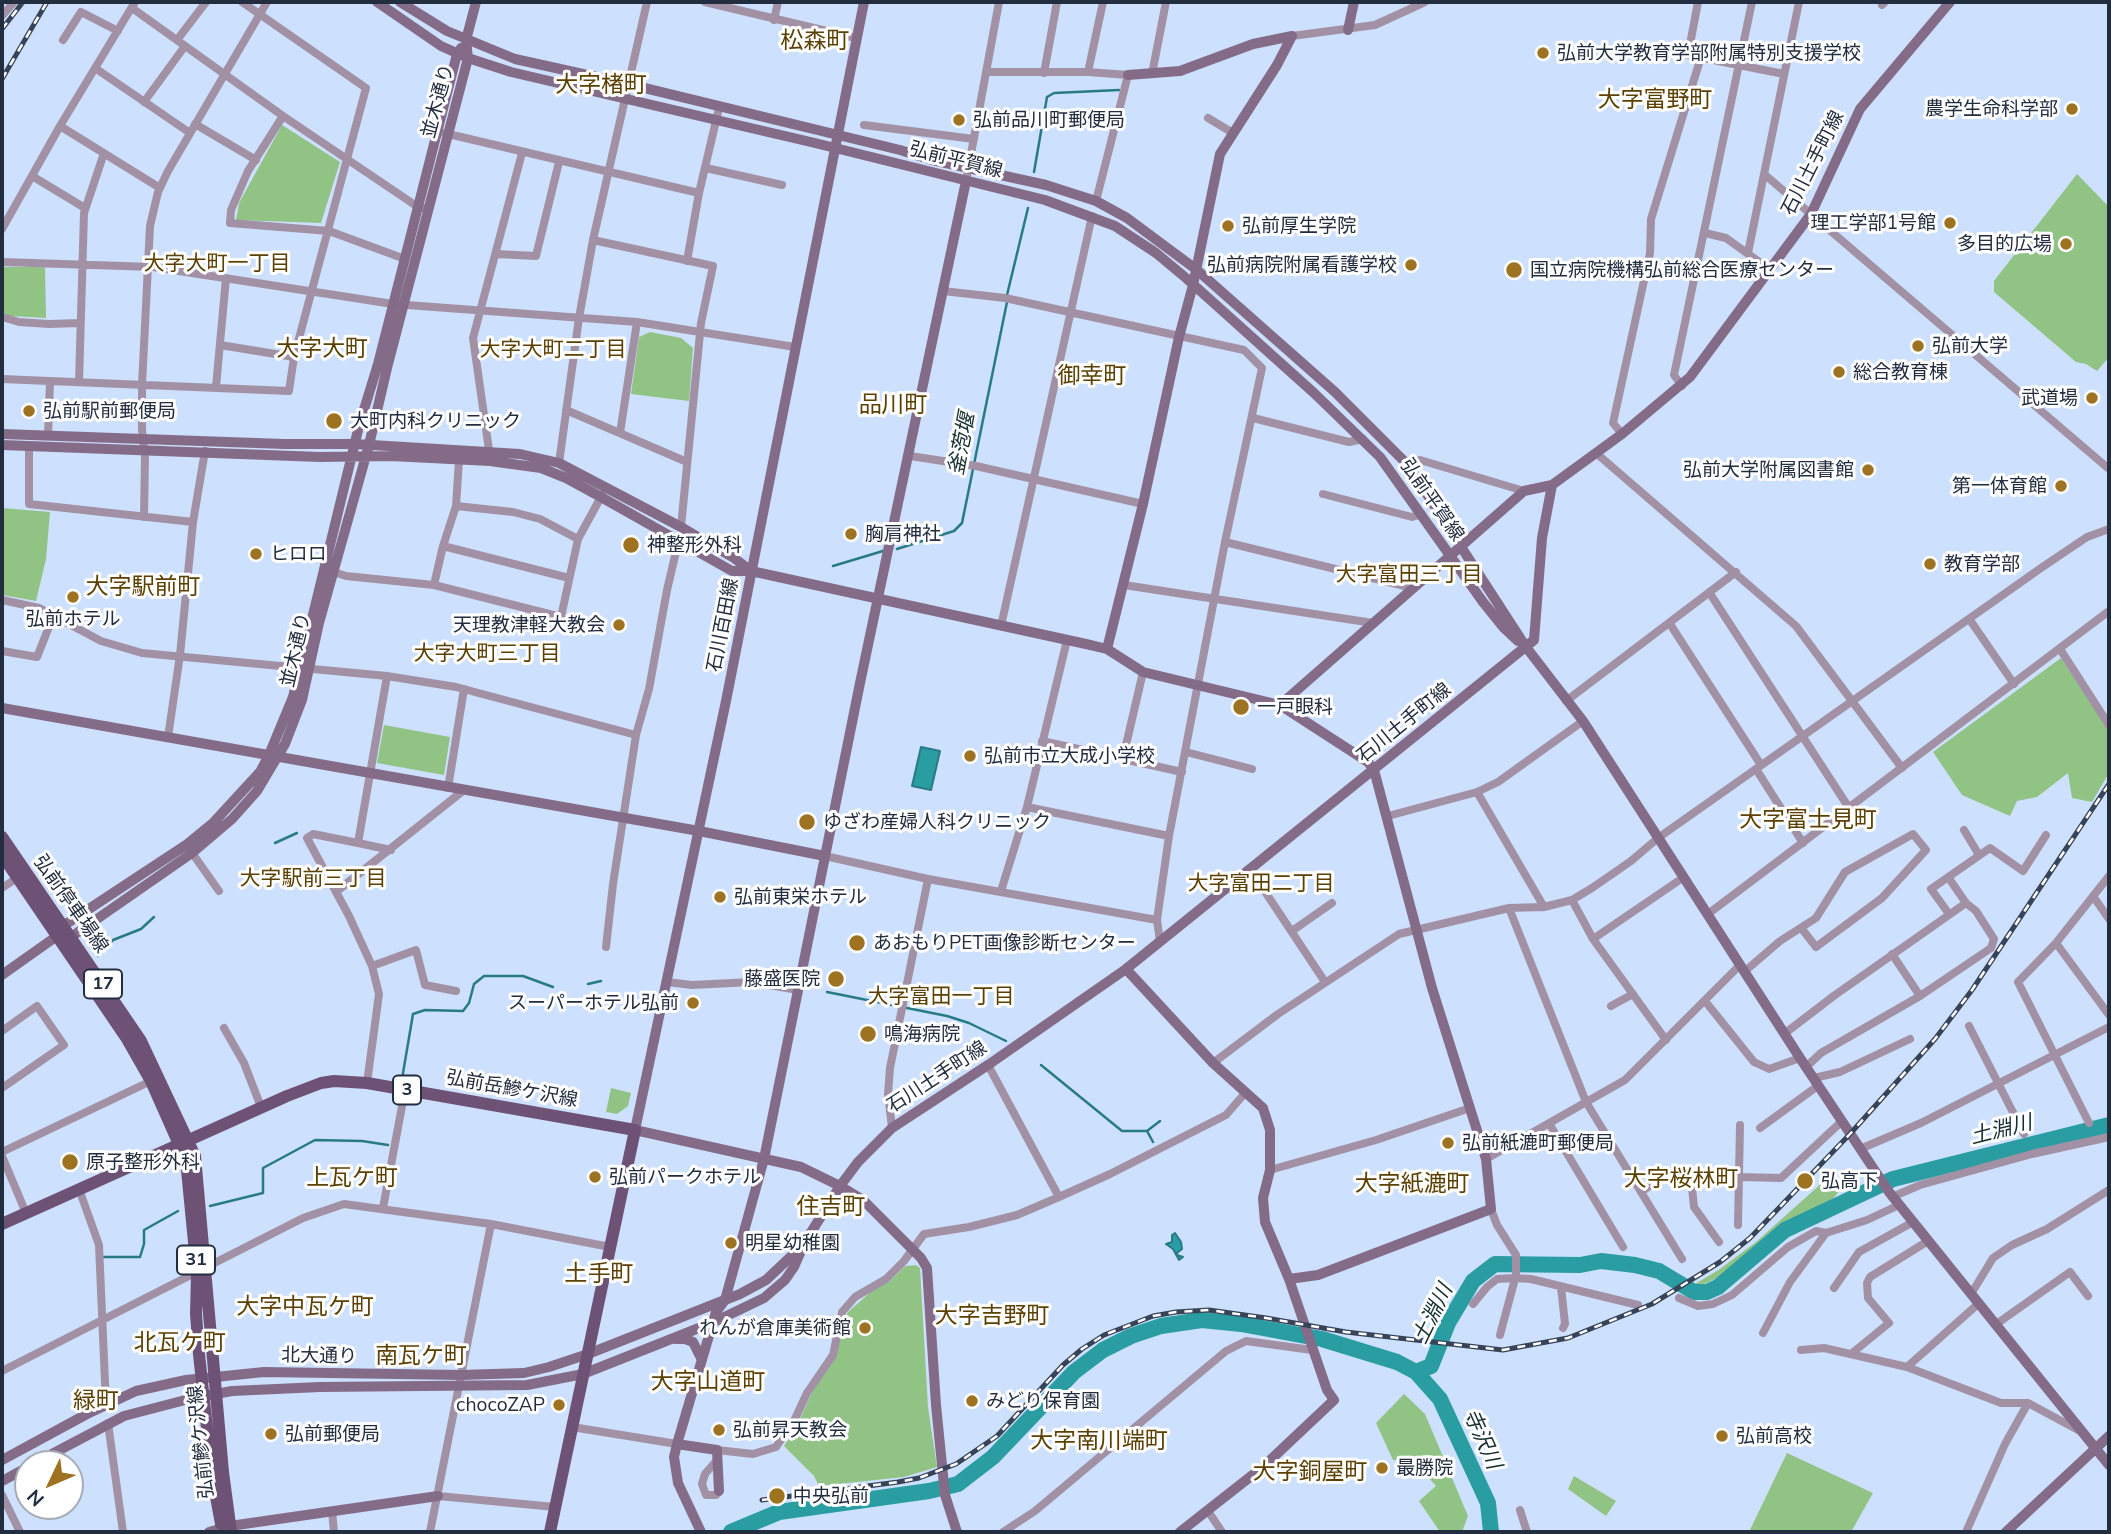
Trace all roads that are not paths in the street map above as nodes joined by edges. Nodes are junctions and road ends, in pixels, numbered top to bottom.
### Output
1 (14, 2) edge
2 (206, 2) edge
3 (242, 2) edge
4 (267, 2) edge
5 (377, 2) edge
6 (400, 2) edge
7 (477, 2) edge
8 (647, 2) edge
9 (710, 2) edge
10 (778, 2) edge
11 (864, 2) edge
12 (999, 2) edge
13 (1057, 2) edge
14 (1103, 2) edge
15 (1166, 2) edge
16 (1354, 2) edge
17 (1425, 2) edge
18 (1698, 2) edge
19 (1752, 2) edge
20 (1799, 2) edge
21 (1950, 2) edge
22 (133, 5) edge
23 (260, 14) junction
24 (2, 16) edge
25 (774, 20) junction
26 (1348, 30) junction
27 (118, 31) junction
28 (1292, 36) junction
29 (856, 38) junction
30 (63, 40) dead end
31 (177, 40) junction
32 (466, 40) junction
33 (185, 46) junction
34 (462, 56) junction
35 (1701, 57) junction
36 (1739, 64) junction
37 (95, 68) junction
38 (986, 72) junction
39 (1088, 72) junction
40 (1044, 73) junction
41 (225, 74) junction
42 (1152, 74) junction
43 (1784, 74) junction
44 (1128, 75) junction
45 (628, 84) junction
46 (625, 97) junction
47 (144, 102) junction
48 (719, 108) junction
49 (283, 116) junction
50 (1208, 118) dead end
51 (716, 120) junction
52 (195, 124) junction
53 (864, 125) dead end
54 (60, 126) junction
55 (190, 133) junction
56 (443, 133) junction
57 (1233, 133) junction
58 (974, 139) junction
59 (836, 142) junction
60 (104, 153) junction
61 (522, 153) junction
62 (347, 158) junction
63 (256, 160) junction
64 (559, 162) junction
65 (969, 167) junction
66 (706, 168) junction
67 (608, 173) junction
68 (1765, 174) junction
69 (32, 176) junction
70 (966, 181) junction
71 (782, 185) dead end
72 (160, 188) junction
73 (699, 194) junction
74 (1096, 201) junction
75 (86, 208) junction
76 (423, 208) junction
77 (1811, 214) junction
78 (1091, 216) junction
79 (2, 229) edge
80 (328, 231) junction
81 (1705, 233) junction
82 (593, 240) junction
83 (1748, 253) junction
84 (496, 254) junction
85 (405, 259) junction
86 (687, 261) junction
87 (2, 262) edge
88 (81, 263) junction
89 (147, 266) junction
90 (1197, 270) junction
91 (1769, 270) junction
92 (226, 278) junction
93 (1194, 285) junction
94 (312, 291) junction
95 (943, 291) junction
96 (399, 304) junction
97 (481, 309) junction
98 (1071, 311) junction
99 (2, 317) edge
100 (579, 318) junction
101 (637, 322) junction
102 (80, 323) junction
103 (700, 333) junction
104 (1180, 337) junction
105 (219, 345) junction
106 (795, 347) junction
107 (294, 357) junction
108 (2, 379) edge
109 (50, 382) junction
110 (79, 382) junction
111 (142, 385) junction
112 (1682, 386) junction
113 (216, 387) junction
114 (566, 410) junction
115 (1252, 418) junction
116 (620, 433) junction
117 (1622, 433) junction
118 (2, 434) edge
119 (48, 436) junction
120 (1363, 439) junction
121 (2, 444) edge
122 (144, 444) junction
123 (355, 444) junction
124 (369, 445) junction
125 (29, 446) junction
126 (205, 451) junction
127 (1596, 453) junction
128 (910, 456) junction
129 (353, 457) junction
130 (490, 457) junction
131 (366, 458) junction
132 (459, 460) junction
133 (687, 462) junction
134 (559, 463) junction
135 (1408, 465) junction
136 (2109, 468) edge
137 (1034, 479) junction
138 (1552, 485) junction
139 (1524, 491) junction
140 (604, 492) junction
141 (1323, 494) dead end
142 (1143, 504) junction
143 (456, 506) junction
144 (1422, 514) junction
145 (144, 517) junction
146 (193, 522) junction
147 (681, 527) junction
148 (2109, 529) edge
149 (578, 539) junction
150 (679, 539) junction
151 (1225, 542) junction
152 (443, 546) junction
153 (1461, 546) junction
154 (1450, 555) junction
155 (329, 571) junction
156 (751, 571) junction
157 (1736, 572) junction
158 (569, 578) junction
159 (434, 585) junction
160 (1124, 585) junction
161 (1413, 588) junction
162 (1709, 592) junction
163 (879, 598) junction
164 (2, 600) edge
165 (1215, 600) junction
166 (2109, 611) edge
167 (54, 614) junction
168 (1970, 620) junction
169 (1373, 623) junction
170 (1670, 624) junction
171 (1001, 626) junction
172 (1066, 640) junction
173 (1526, 647) junction
174 (1107, 649) junction
175 (2060, 649) junction
176 (2, 651) edge
177 (180, 655) junction
178 (305, 668) junction
179 (1143, 672) junction
180 (387, 676) junction
181 (2014, 684) junction
182 (1198, 687) junction
183 (464, 689) junction
184 (1566, 701) junction
185 (1851, 702) junction
186 (1280, 705) junction
187 (2, 708) edge
188 (1583, 721) junction
189 (2109, 726) edge
190 (636, 735) junction
191 (1803, 736) junction
192 (168, 737) junction
193 (1042, 741) junction
194 (1186, 752) junction
195 (274, 756) junction
196 (1123, 758) junction
197 (1759, 767) junction
198 (1902, 768) junction
199 (1252, 769) dead end
200 (1374, 770) junction
201 (1182, 772) junction
202 (370, 773) junction
203 (448, 788) junction
204 (464, 790) junction
205 (1477, 792) junction
206 (1027, 807) junction
207 (1849, 808) junction
208 (1388, 816) junction
209 (624, 819) junction
210 (1964, 830) dead end
211 (699, 831) junction
212 (2046, 835) dead end
213 (1169, 836) junction
214 (2, 837) edge
215 (1658, 838) junction
216 (358, 843) junction
217 (1803, 843) junction
218 (189, 849) junction
219 (391, 850) junction
220 (2, 855) edge
221 (1979, 855) junction
222 (825, 856) junction
223 (1250, 869) junction
224 (2109, 876) edge
225 (1684, 877) junction
226 (1948, 877) junction
227 (17, 878) junction
228 (928, 878) junction
229 (2, 888) edge
230 (219, 891) dead end
231 (1002, 891) junction
232 (336, 892) junction
233 (2093, 896) junction
234 (1572, 900) junction
235 (1332, 903) dead end
236 (1966, 903) junction
237 (1545, 907) junction
238 (1509, 908) junction
239 (1708, 914) junction
240 (1949, 914) junction
241 (2109, 919) edge
242 (1157, 920) junction
243 (1802, 929) junction
244 (1416, 930) junction
245 (1292, 931) junction
246 (64, 933) junction
247 (1593, 939) junction
248 (1160, 942) junction
249 (2056, 943) junction
250 (606, 947) dead end
251 (1892, 954) junction
252 (372, 966) junction
253 (1742, 968) junction
254 (1126, 970) junction
255 (2, 975) edge
256 (667, 982) junction
257 (1325, 982) junction
258 (798, 990) junction
259 (456, 991) dead end
260 (1633, 994) junction
261 (1920, 996) junction
262 (1705, 1001) junction
263 (1611, 1006) dead end
264 (2109, 1015) edge
265 (1969, 1026) dead end
266 (2109, 1027) edge
267 (224, 1028) dead end
268 (2, 1031) edge
269 (1784, 1034) junction
270 (1910, 1039) dead end
271 (1666, 1040) junction
272 (2055, 1054) junction
273 (1213, 1063) junction
274 (1803, 1063) junction
275 (988, 1065) junction
276 (151, 1081) junction
277 (1816, 1081) junction
278 (367, 1083) junction
279 (1997, 1084) junction
280 (2, 1088) edge
281 (405, 1090) junction
282 (1246, 1092) junction
283 (1586, 1102) junction
284 (261, 1107) junction
285 (1470, 1108) junction
286 (1842, 1122) junction
287 (2089, 1123) dead end
288 (1550, 1125) junction
289 (1740, 1125) dead end
290 (892, 1128) junction
291 (1760, 1128) dead end
292 (635, 1130) junction
293 (2024, 1133) dead end
294 (2109, 1137) edge
295 (184, 1142) junction
296 (1860, 1149) junction
297 (2, 1154) edge
298 (764, 1159) junction
299 (1486, 1160) junction
300 (1270, 1170) junction
301 (1738, 1177) junction
302 (1691, 1178) junction
303 (840, 1186) junction
304 (79, 1189) junction
305 (2109, 1190) edge
306 (1641, 1192) junction
307 (1059, 1197) junction
308 (1894, 1198) junction
309 (383, 1208) junction
310 (1492, 1209) junction
311 (26, 1213) junction
312 (1913, 1222) junction
313 (2, 1224) edge
314 (491, 1224) junction
315 (1738, 1225) dead end
316 (1826, 1233) junction
317 (1928, 1241) junction
318 (805, 1242) junction
319 (1719, 1242) dead end
320 (610, 1247) junction
321 (1623, 1247) dead end
322 (912, 1249) junction
323 (1682, 1259) dead end
324 (202, 1271) junction
325 (1516, 1277) junction
326 (1289, 1279) junction
327 (1560, 1287) junction
328 (1834, 1288) dead end
329 (2088, 1296) dead end
330 (1679, 1298) dead end
331 (1975, 1299) junction
332 (725, 1300) junction
333 (1473, 1304) dead end
334 (1637, 1305) dead end
335 (101, 1320) junction
336 (714, 1321) junction
337 (1995, 1325) junction
338 (1563, 1328) dead end
339 (1763, 1333) dead end
340 (1500, 1335) dead end
341 (664, 1341) junction
342 (1312, 1350) junction
343 (1801, 1350) dead end
344 (588, 1354) junction
345 (1851, 1354) junction
346 (702, 1360) junction
347 (1907, 1367) junction
348 (2, 1371) edge
349 (583, 1374) junction
350 (208, 1377) junction
351 (461, 1381) junction
352 (210, 1395) junction
353 (2028, 1403) junction
354 (106, 1405) junction
355 (108, 1423) junction
356 (572, 1427) junction
357 (2080, 1431) junction
358 (2109, 1436) edge
359 (677, 1444) junction
360 (2094, 1449) junction
361 (59, 1450) edge
362 (717, 1455) junction
363 (2, 1460) edge
364 (2109, 1465) edge
365 (719, 1491) dead end
366 (2, 1494) edge
367 (438, 1496) junction
368 (555, 1507) junction
369 (1520, 1510) dead end
370 (332, 1511) junction
371 (1208, 1511) junction
372 (226, 1529) edge
373 (20, 1532) edge
374 (122, 1532) edge
375 (209, 1532) edge
376 (334, 1532) edge
377 (430, 1532) edge
378 (550, 1532) edge
379 (701, 1532) edge
380 (957, 1532) edge
381 (1003, 1532) edge
382 (1180, 1532) edge
383 (1223, 1532) edge
384 (1527, 1532) edge
385 (1966, 1532) edge
386 (2006, 1532) edge

1 - 24 street
2 - 31 street
3 - 23 street
4 - 23 street
5 - 34 street, 弘前平賀線
6 - 32 street, 弘前平賀線
7 - 32 street
8 - 45 street
9 - 25 street
10 - 25 street
11 - 29 street, 石川百田線
12 - 38 street
13 - 40 street
14 - 39 street
15 - 42 street
16 - 26 street
17 - 26 street
18 - 35 street
19 - 36 street
20 - 43 street
21 - 77 street, 石川土手町線
22 - 27 street
22 - 31 street
23 - 41 street
23 - 62 street
25 - 29 street
26 - 28 street
27 - 30 street
27 - 37 street
28 - 42 street
28 - 57 street
29 - 59 street, 石川百田線
31 - 33 street
32 - 34 street, 並木通り
32 - 45 street, 弘前平賀線
33 - 41 street
33 - 47 street
34 - 46 street, 弘前平賀線
34 - 56 street, 並木通り
35 - 36 street
35 - 117 street
36 - 43 street
36 - 81 street
37 - 47 street
37 - 54 street
38 - 40 street
38 - 58 street
39 - 40 street
39 - 44 street
41 - 49 street
41 - 52 street
42 - 44 street
43 - 68 street
44 - 74 street
45 - 46 street
45 - 48 street, 弘前平賀線
46 - 51 street, 弘前平賀線
46 - 67 street
47 - 55 street
48 - 51 street
48 - 59 street, 弘前平賀線
49 - 62 street
49 - 63 street
50 - 57 street
51 - 59 street, 弘前平賀線
51 - 66 street
52 - 55 street
52 - 63 street
53 - 58 street
54 - 60 street
54 - 69 street
55 - 72 street
56 - 61 street
56 - 76 street, 並木通り
57 - 90 street
58 - 65 street
59 - 65 street, 弘前平賀線
59 - 70 street, 弘前平賀線
59 - 106 street, 石川百田線
60 - 72 street
60 - 75 street
61 - 64 street
61 - 84 street
62 - 76 street
62 - 80 street
63 - 80 street
64 - 67 street
64 - 84 street
65 - 70 street
65 - 74 street, 弘前平賀線
66 - 71 street
66 - 73 street
67 - 73 street
67 - 82 street
68 - 77 street
68 - 83 street
69 - 75 street
69 - 79 street
70 - 78 street, 弘前平賀線
70 - 95 street
72 - 89 street
73 - 86 street
74 - 90 street, 弘前平賀線
75 - 88 street
76 - 85 street, 並木通り
76 - 96 street, 並木通り
77 - 91 street, 石川土手町線
77 - 136 street
78 - 93 street, 弘前平賀線
78 - 98 street
80 - 85 street
80 - 94 street
81 - 83 street
81 - 112 street
82 - 86 street
82 - 100 street
83 - 91 street
84 - 97 street
85 - 96 street, 並木通り
86 - 103 street
87 - 88 street
88 - 89 street
88 - 102 street
89 - 92 street
89 - 111 street
90 - 93 street
90 - 135 street, 弘前平賀線
91 - 112 street, 石川土手町線
92 - 94 street
92 - 105 street
93 - 104 street
93 - 120 street, 弘前平賀線
94 - 96 street
94 - 107 street
95 - 98 street
95 - 128 street
96 - 97 street
96 - 123 street, 並木通り
96 - 124 street, 並木通り
97 - 100 street
97 - 130 street
98 - 104 street
98 - 137 street
99 - 102 street
100 - 101 street
100 - 114 street
101 - 103 street
101 - 116 street
102 - 110 street
103 - 106 street
103 - 133 street
104 - 115 street
104 - 142 street
105 - 107 street
105 - 113 street
106 - 156 street, 石川百田線
107 - 113 street
108 - 109 street
109 - 110 street
109 - 119 street
110 - 111 street
111 - 113 street
111 - 122 street
112 - 117 street, 石川土手町線
114 - 116 street
114 - 134 street
115 - 120 street
115 - 151 street
116 - 133 street
117 - 127 street, 石川土手町線
118 - 119 street
119 - 122 street
120 - 144 street, 弘前平賀線
121 - 125 street
122 - 123 street
122 - 125 street
122 - 126 street
122 - 145 street
123 - 124 street
123 - 129 street, 並木通り
124 - 130 street
124 - 131 street, 並木通り
125 - 145 street
126 - 129 street
126 - 146 street
127 - 138 street, 石川土手町線
127 - 157 street
128 - 137 street
128 - 163 street
129 - 131 street
129 - 155 street, 並木通り
130 - 132 street
130 - 134 street
130 - 140 street
131 - 132 street
131 - 155 street, 並木通り
132 - 143 street
133 - 147 street
134 - 140 street
135 - 139 street
135 - 153 street, 弘前平賀線
137 - 142 street
137 - 171 street
138 - 139 street
138 - 173 street
139 - 153 street
140 - 147 street
140 - 149 street
140 - 150 street
141 - 144 street
142 - 160 street
143 - 149 street
143 - 152 street
144 - 154 street, 弘前平賀線
145 - 146 street
146 - 177 street
147 - 156 street
148 - 168 street
149 - 158 street
150 - 156 street
150 - 190 street
151 - 161 street
151 - 165 street
152 - 158 street
152 - 159 street
153 - 154 street
153 - 173 street, 弘前平賀線
154 - 161 street
154 - 173 street, 弘前平賀線
155 - 159 street
155 - 178 street, 並木通り
156 - 163 street
156 - 211 street, 石川百田線
157 - 162 street
157 - 185 street
158 - 159 street
160 - 165 street
160 - 174 street
161 - 169 street
162 - 170 street
162 - 191 street
163 - 171 street
163 - 222 street
164 - 167 street
165 - 169 street
165 - 182 street
166 - 175 street
167 - 176 street
167 - 177 street
168 - 181 street
168 - 185 street
169 - 186 street
170 - 184 street
170 - 197 street
171 - 172 street
172 - 174 street
172 - 193 street
173 - 184 street
173 - 200 street, 石川土手町線
174 - 179 street
175 - 181 street
175 - 189 street
177 - 178 street
177 - 192 street
178 - 180 street
178 - 195 street, 並木通り
179 - 182 street
179 - 196 street
180 - 183 street
180 - 202 street
181 - 198 street
182 - 186 street
182 - 194 street
183 - 190 street
183 - 203 street
184 - 188 street
185 - 191 street
185 - 198 street
186 - 200 street
187 - 192 street
188 - 205 street
188 - 215 street
190 - 209 street
191 - 197 street
191 - 207 street
192 - 195 street
193 - 196 street
193 - 206 street
194 - 199 street
194 - 201 street
195 - 202 street
195 - 218 street, 並木通り
196 - 201 street
197 - 215 street
197 - 217 street
198 - 207 street
200 - 208 street
200 - 223 street, 石川土手町線
201 - 213 street
202 - 203 street
202 - 216 street
203 - 204 street
204 - 209 street
204 - 219 street
205 - 208 street
205 - 237 street
206 - 213 street
206 - 231 street
207 - 217 street
208 - 244 street
209 - 211 street
209 - 250 street
210 - 221 street
211 - 222 street
211 - 256 street, 石川百田線
212 - 221 street
213 - 242 street
214 - 246 main road, 弘前停車場線 / 17
215 - 225 street
215 - 234 street
216 - 219 street
216 - 232 street
217 - 239 street
218 - 230 street
218 - 246 street, 並木通り
219 - 232 street
220 - 227 main road, 弘前停車場線 / 17
221 - 226 street
222 - 228 street
222 - 258 street
223 - 245 street
223 - 248 street, 石川土手町線
224 - 233 street
225 - 239 street
225 - 247 street
226 - 236 street
226 - 240 street
227 - 229 street
227 - 246 main road, 弘前停車場線 / 17
228 - 231 street
228 - 290 street
231 - 242 street
232 - 252 street
233 - 241 street
233 - 249 street
234 - 237 street
234 - 247 street
235 - 245 street
236 - 240 street
236 - 261 street
237 - 238 street
238 - 244 street
238 - 283 street
239 - 253 street
240 - 251 street
242 - 248 street
243 - 243 street
243 - 253 street
244 - 257 street
244 - 285 street
245 - 257 street
246 - 255 street, 並木通り
246 - 276 main road, 弘前停車場線 / 17
246 - 295 main road, 弘前停車場線 / 17
247 - 260 street
248 - 254 street, 石川土手町線
249 - 264 street
249 - 272 street
251 - 261 street
251 - 269 street
252 - 259 street
252 - 278 street
253 - 262 street
253 - 269 street
254 - 273 street
254 - 275 street, 石川土手町線
256 - 258 street
256 - 292 street, 石川百田線
257 - 273 street
258 - 298 street
260 - 263 street
260 - 271 street
261 - 274 street
262 - 271 street
262 - 274 street
265 - 279 street
266 - 272 street
267 - 284 street
268 - 280 street
269 - 274 street
270 - 277 street
271 - 283 street
272 - 279 street
272 - 287 street
273 - 282 street
274 - 277 street
275 - 290 street, 石川土手町線
275 - 307 street
276 - 295 main road, 弘前停車場線 / 17
276 - 297 street
277 - 286 street
277 - 291 street
278 - 281 main road, 弘前岳鰺ケ沢線 / 3
278 - 284 main road, 弘前岳鰺ケ沢線 / 3
279 - 293 street
279 - 296 street
281 - 292 main road, 弘前岳鰺ケ沢線 / 3
281 - 309 street
282 - 300 street
282 - 307 street
283 - 288 street
283 - 306 street
284 - 295 main road, 弘前岳鰺ケ沢線 / 3
285 - 299 street
285 - 300 street
286 - 296 street
286 - 301 street
288 - 299 street
288 - 321 street
289 - 301 street
290 - 303 street, 石川土手町線
292 - 298 street
292 - 320 main road
294 - 308 street
295 - 304 main road, 弘前岳鰺ケ沢線 / 3
295 - 324 main road, 弘前鰺ケ沢線 / 31
296 - 308 street
297 - 311 street
298 - 303 street
298 - 332 street
299 - 310 street
300 - 326 street
301 - 302 street
301 - 315 street
302 - 306 street
302 - 319 street
303 - 318 street, 石川土手町線
303 - 322 street
304 - 311 main road, 弘前岳鰺ケ沢線 / 3
304 - 335 street
305 - 331 street
306 - 323 street
307 - 322 street
308 - 312 street
308 - 316 street
309 - 314 street
309 - 324 street
310 - 325 street
310 - 326 street
311 - 313 main road, 弘前岳鰺ケ沢線 / 3
312 - 317 street
312 - 328 street
314 - 320 street
314 - 351 street
316 - 330 street
316 - 339 street
317 - 331 street
317 - 345 street
318 - 332 street, 北大通り
318 - 336 street, 北大通り
320 - 344 main road
322 - 362 street
322 - 380 street
324 - 335 street
324 - 350 main road, 弘前鰺ケ沢線 / 31
325 - 327 street
325 - 333 street
325 - 340 street
326 - 342 street
327 - 334 street
327 - 338 street
329 - 337 street
331 - 337 street
331 - 347 street
332 - 336 street
332 - 344 street, 北大通り
335 - 348 street
335 - 354 street
336 - 341 street, 北大通り
336 - 346 street
337 - 357 street
341 - 346 street
341 - 349 street, 北大通り
342 - 371 street
342 - 381 street
343 - 345 street
344 - 349 main road
344 - 351 street, 北大通り
345 - 347 street
346 - 359 street
347 - 353 street
349 - 351 street, 北大通り
349 - 356 main road
350 - 351 street, 北大通り
350 - 352 main road, 弘前鰺ケ沢線 / 31
350 - 354 street, 北大通り
351 - 352 street, 北大通り
351 - 367 street
352 - 355 street, 北大通り
352 - 372 main road, 弘前鰺ケ沢線 / 31
353 - 357 street
353 - 385 street
354 - 363 street, 北大通り
355 - 361 street, 北大通り
355 - 374 street
356 - 359 street
356 - 368 main road
357 - 360 street
358 - 360 street
359 - 362 street
359 - 379 street
360 - 364 street
360 - 386 street
362 - 365 street
366 - 373 street
367 - 368 street
367 - 370 street
367 - 377 street
368 - 378 main road
369 - 384 street
370 - 372 street
370 - 376 street
371 - 382 street
371 - 383 street
372 - 375 street

